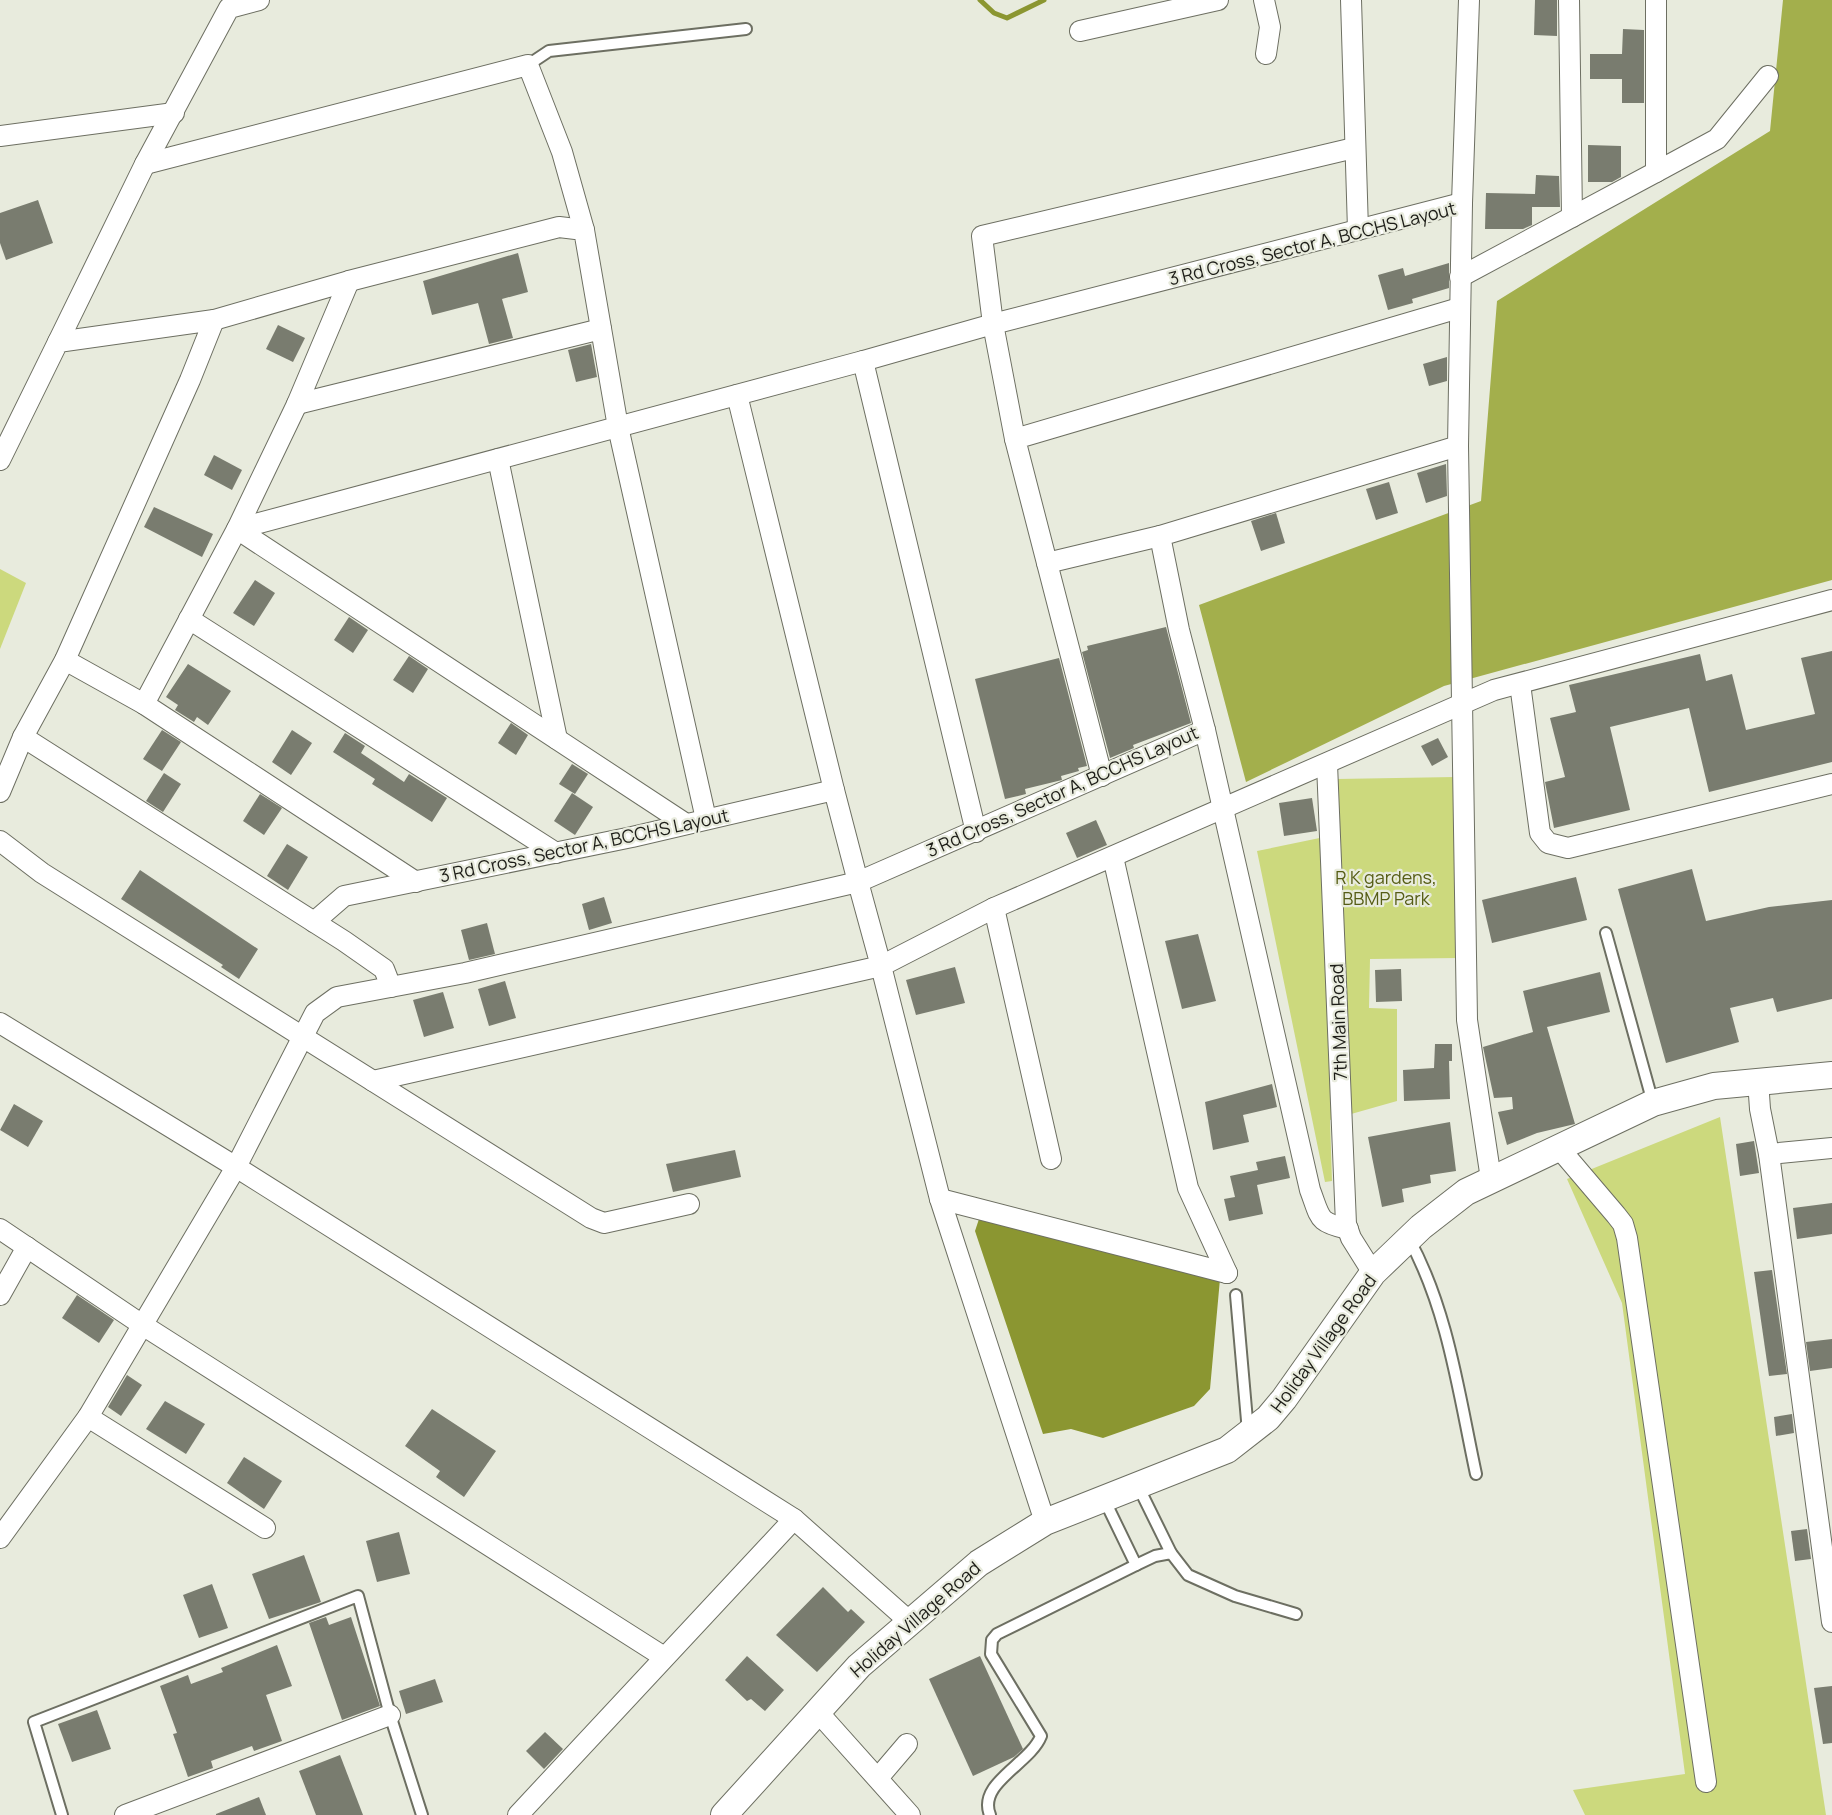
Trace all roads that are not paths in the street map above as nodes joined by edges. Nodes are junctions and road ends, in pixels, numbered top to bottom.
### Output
1 (259, 0) edge
2 (1218, 0) edge
3 (1264, 0) edge
4 (1351, 0) edge
5 (1469, 0) edge
6 (1569, 0) edge
7 (1656, 0) edge
8 (231, 4) edge
9 (746, 29) dead end
10 (1080, 31) dead end
11 (1266, 54) dead end
12 (528, 65) junction
13 (1768, 76) dead end
14 (174, 113) junction
15 (0, 136) edge
16 (1354, 148) junction
17 (146, 164) junction
18 (1656, 172) junction
19 (1462, 203) junction
20 (1572, 217) junction
21 (584, 230) junction
22 (1358, 230) junction
23 (1460, 277) junction
24 (349, 281) junction
25 (1459, 308) junction
26 (214, 320) junction
27 (993, 324) junction
28 (600, 329) junction
29 (58, 342) junction
30 (863, 361) junction
31 (737, 395) junction
32 (297, 404) junction
33 (618, 427) junction
34 (1015, 439) junction
35 (1458, 446) junction
36 (498, 459) junction
37 (0, 460) edge
38 (237, 529) junction
39 (1160, 536) junction
40 (1047, 563) junction
41 (1832, 600) edge
42 (189, 620) junction
43 (65, 660) junction
44 (1520, 684) junction
45 (144, 704) junction
46 (1461, 705) junction
47 (1205, 730) junction
48 (23, 737) junction
49 (557, 739) junction
50 (1327, 764) junction
51 (1102, 776) junction
52 (1832, 784) edge
53 (834, 790) junction
54 (0, 792) edge
55 (1221, 810) junction
56 (706, 819) junction
57 (686, 824) junction
58 (976, 832) junction
59 (0, 842) edge
60 (556, 853) junction
61 (1113, 857) junction
62 (416, 882) junction
63 (858, 882) junction
64 (994, 908) junction
65 (314, 922) junction
66 (1606, 933) dead end
67 (881, 966) junction
68 (391, 987) junction
69 (0, 1023) edge
70 (304, 1036) junction
71 (1832, 1075) edge
72 (1758, 1080) junction
73 (373, 1082) junction
74 (1653, 1103) junction
75 (1559, 1148) junction
76 (1832, 1148) edge
77 (1769, 1154) junction
78 (1051, 1159) dead end
79 (236, 1167) junction
80 (1491, 1179) junction
81 (940, 1199) junction
82 (689, 1204) dead end
83 (0, 1229) edge
84 (1348, 1229) junction
85 (1409, 1238) junction
86 (27, 1247) junction
87 (1373, 1273) junction
88 (0, 1295) edge
89 (1236, 1295) dead end
90 (141, 1324) junction
91 (88, 1417) junction
92 (1248, 1435) junction
93 (1476, 1474) dead end
94 (1138, 1485) junction
95 (1104, 1499) junction
96 (794, 1519) junction
97 (1046, 1522) junction
98 (265, 1528) dead end
99 (0, 1538) edge
100 (1171, 1553) junction
101 (1136, 1565) junction
102 (1296, 1614) dead end
103 (910, 1622) junction
104 (1832, 1622) edge
105 (664, 1657) junction
106 (817, 1711) junction
107 (390, 1715) junction
108 (907, 1744) dead end
109 (878, 1778) junction
110 (1706, 1782) dead end
111 (62, 1815) edge
112 (125, 1815) edge
113 (422, 1815) edge
114 (518, 1815) edge
115 (724, 1815) edge
116 (910, 1815) edge
117 (990, 1815) edge

1 - 8 street
2 - 10 street
3 - 11 street
4 - 16 street
5 - 19 street
6 - 20 street
7 - 18 street
8 - 14 street
9 - 12 lane
12 - 17 street
12 - 21 street
13 - 18 street
14 - 15 street
14 - 17 street
16 - 22 street
16 - 27 street
17 - 29 street
18 - 20 street
19 - 22 street, 3 Rd Cross, Sector A, BCCHS Layout
19 - 23 street, 3 Rd Cross, Sector A, BCCHS Layout
20 - 23 street
21 - 24 street
21 - 28 street
22 - 27 street, 3 Rd Cross, Sector A, BCCHS Layout
23 - 25 street, 3 Rd Cross, Sector A, BCCHS Layout
24 - 26 street
24 - 32 street
25 - 34 street
25 - 35 street, 3 Rd Cross, Sector A, BCCHS Layout
26 - 29 street
26 - 43 street
27 - 30 street, 3 Rd Cross, Sector A, BCCHS Layout
27 - 34 street
28 - 32 street
28 - 33 street
29 - 37 street
30 - 31 street, 3 Rd Cross, Sector A, BCCHS Layout
30 - 58 street
31 - 33 street, 3 Rd Cross, Sector A, BCCHS Layout
31 - 53 street
32 - 38 street
33 - 36 street, 3 Rd Cross, Sector A, BCCHS Layout
33 - 56 street
34 - 40 street
35 - 39 street
35 - 46 street, 3 Rd Cross, Sector A, BCCHS Layout
36 - 38 street, 3 Rd Cross, Sector A, BCCHS Layout
36 - 49 street
38 - 42 street
38 - 49 street
39 - 40 street
39 - 47 street, 3 Rd Cross, Sector A, BCCHS Layout
40 - 51 street
41 - 44 street
42 - 45 street
42 - 60 street
43 - 45 street
43 - 48 street
44 - 46 street
44 - 52 street
45 - 62 street
46 - 50 street
46 - 80 street, 3 Rd Cross, Sector A, BCCHS Layout
47 - 51 street, 3 Rd Cross, Sector A, BCCHS Layout
47 - 55 street
48 - 54 street
48 - 65 street
49 - 57 street
50 - 55 street
50 - 84 street, 7th Main Road
51 - 58 street, 3 Rd Cross, Sector A, BCCHS Layout
53 - 56 street, 3 Rd Cross, Sector A, BCCHS Layout
53 - 63 street
55 - 61 street
55 - 84 street
56 - 57 street, 3 Rd Cross, Sector A, BCCHS Layout
57 - 60 street, 3 Rd Cross, Sector A, BCCHS Layout
58 - 63 street, 3 Rd Cross, Sector A, BCCHS Layout
59 - 70 street
60 - 62 street, 3 Rd Cross, Sector A, BCCHS Layout
61 - 64 street
61 - 81 street
62 - 65 street, 3 Rd Cross, Sector A, BCCHS Layout
63 - 67 street
63 - 68 street, 3 Rd Cross, Sector A, BCCHS Layout
64 - 67 street
64 - 78 street
65 - 68 street
66 - 74 lane
67 - 73 street
67 - 81 street
68 - 70 street, 3 Rd Cross, Sector A, BCCHS Layout
69 - 79 street
70 - 73 street
70 - 79 street, 3 Rd Cross, Sector A, BCCHS Layout
71 - 72 street, Holiday Village Road
72 - 74 street, Holiday Village Road
72 - 77 street
73 - 82 street
74 - 75 street, Holiday Village Road
75 - 80 street, Holiday Village Road
75 - 110 street
76 - 77 street
77 - 104 street
79 - 90 street, 3 Rd Cross, Sector A, BCCHS Layout
79 - 96 street
80 - 85 street, Holiday Village Road
81 - 97 street
83 - 86 street
84 - 87 street, 7th Main Road
85 - 87 street, Holiday Village Road
85 - 93 lane
86 - 88 street
86 - 90 street
87 - 92 street, Holiday Village Road
89 - 92 lane
90 - 91 street, 3 Rd Cross, Sector A, BCCHS Layout
90 - 105 street
91 - 98 street
91 - 99 street, 3 Rd Cross, Sector A, BCCHS Layout
92 - 94 street, Holiday Village Road
94 - 95 street, Holiday Village Road
94 - 100 lane
95 - 97 street, Holiday Village Road
95 - 101 lane
96 - 103 street
96 - 105 street
97 - 103 street, Holiday Village Road
100 - 101 lane
100 - 102 lane
101 - 117 lane
103 - 106 street, Holiday Village Road
105 - 114 street
106 - 109 street
106 - 115 street, Holiday Village Road
107 - 111 lane
107 - 112 street
107 - 113 lane
108 - 109 street
109 - 116 street

